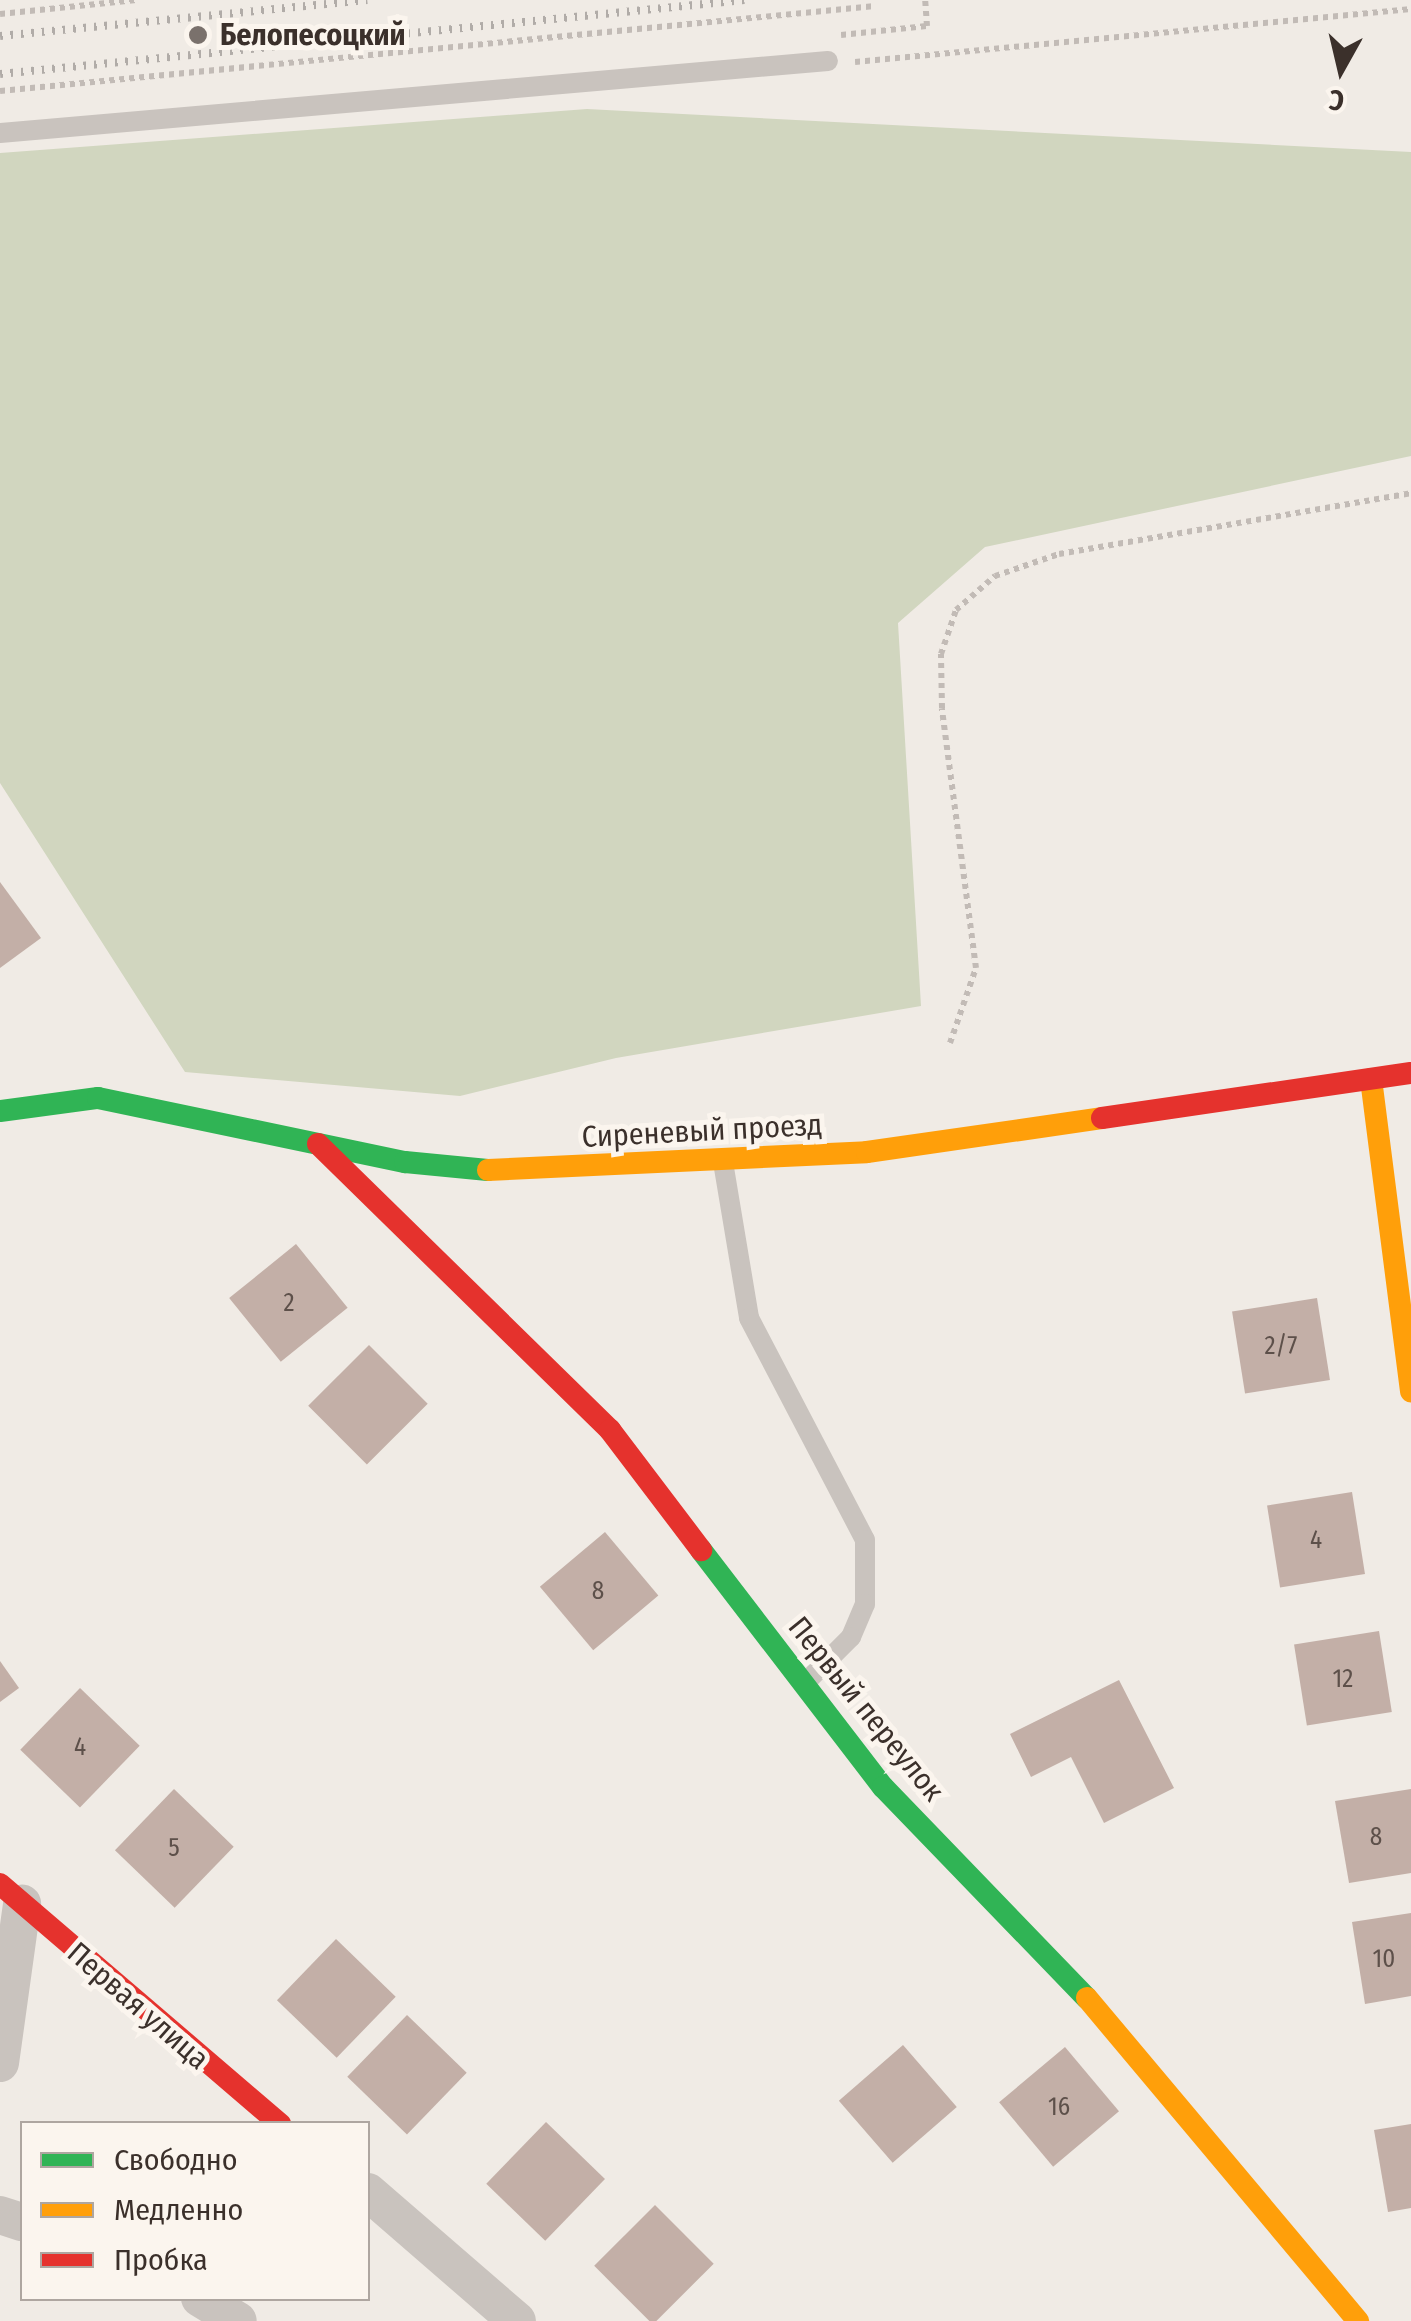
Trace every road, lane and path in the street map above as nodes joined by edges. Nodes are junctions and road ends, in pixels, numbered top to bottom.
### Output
1 (136, 0) edge
2 (925, 0) edge
3 (875, 6) dead end
4 (1411, 8) edge
5 (0, 14) edge
6 (730, 20) junction
7 (731, 39) dead end
8 (828, 61) junction
9 (0, 91) edge
10 (0, 134) edge
11 (1411, 492) edge
12 (950, 1043) dead end
13 (1411, 1074) edge
14 (1372, 1078) junction
15 (0, 1111) edge
16 (318, 1144) junction
17 (723, 1160) junction
18 (1411, 1391) edge
19 (804, 1685) junction
20 (11, 1894) edge
21 (0, 2063) edge
22 (276, 2121) edge
23 (370, 2194) edge
24 (205, 2301) edge
25 (238, 2321) edge
26 (517, 2321) edge
27 (1358, 2321) edge

1 - 5 path
2 - 8 path
3 - 6 path
4 - 8 path
6 - 7 path
6 - 9 path
8 - 10 lane
11 - 12 path
13 - 14 street, Сиреневый проезд
14 - 17 street, Сиреневый проезд
14 - 18 street
15 - 16 street, Сиреневый проезд
16 - 17 street, Сиреневый проезд
16 - 19 street, Первый переулок
17 - 19 lane
19 - 27 street, Первый переулок
20 - 21 street
20 - 22 street, Первая улица
23 - 26 street
24 - 25 street

